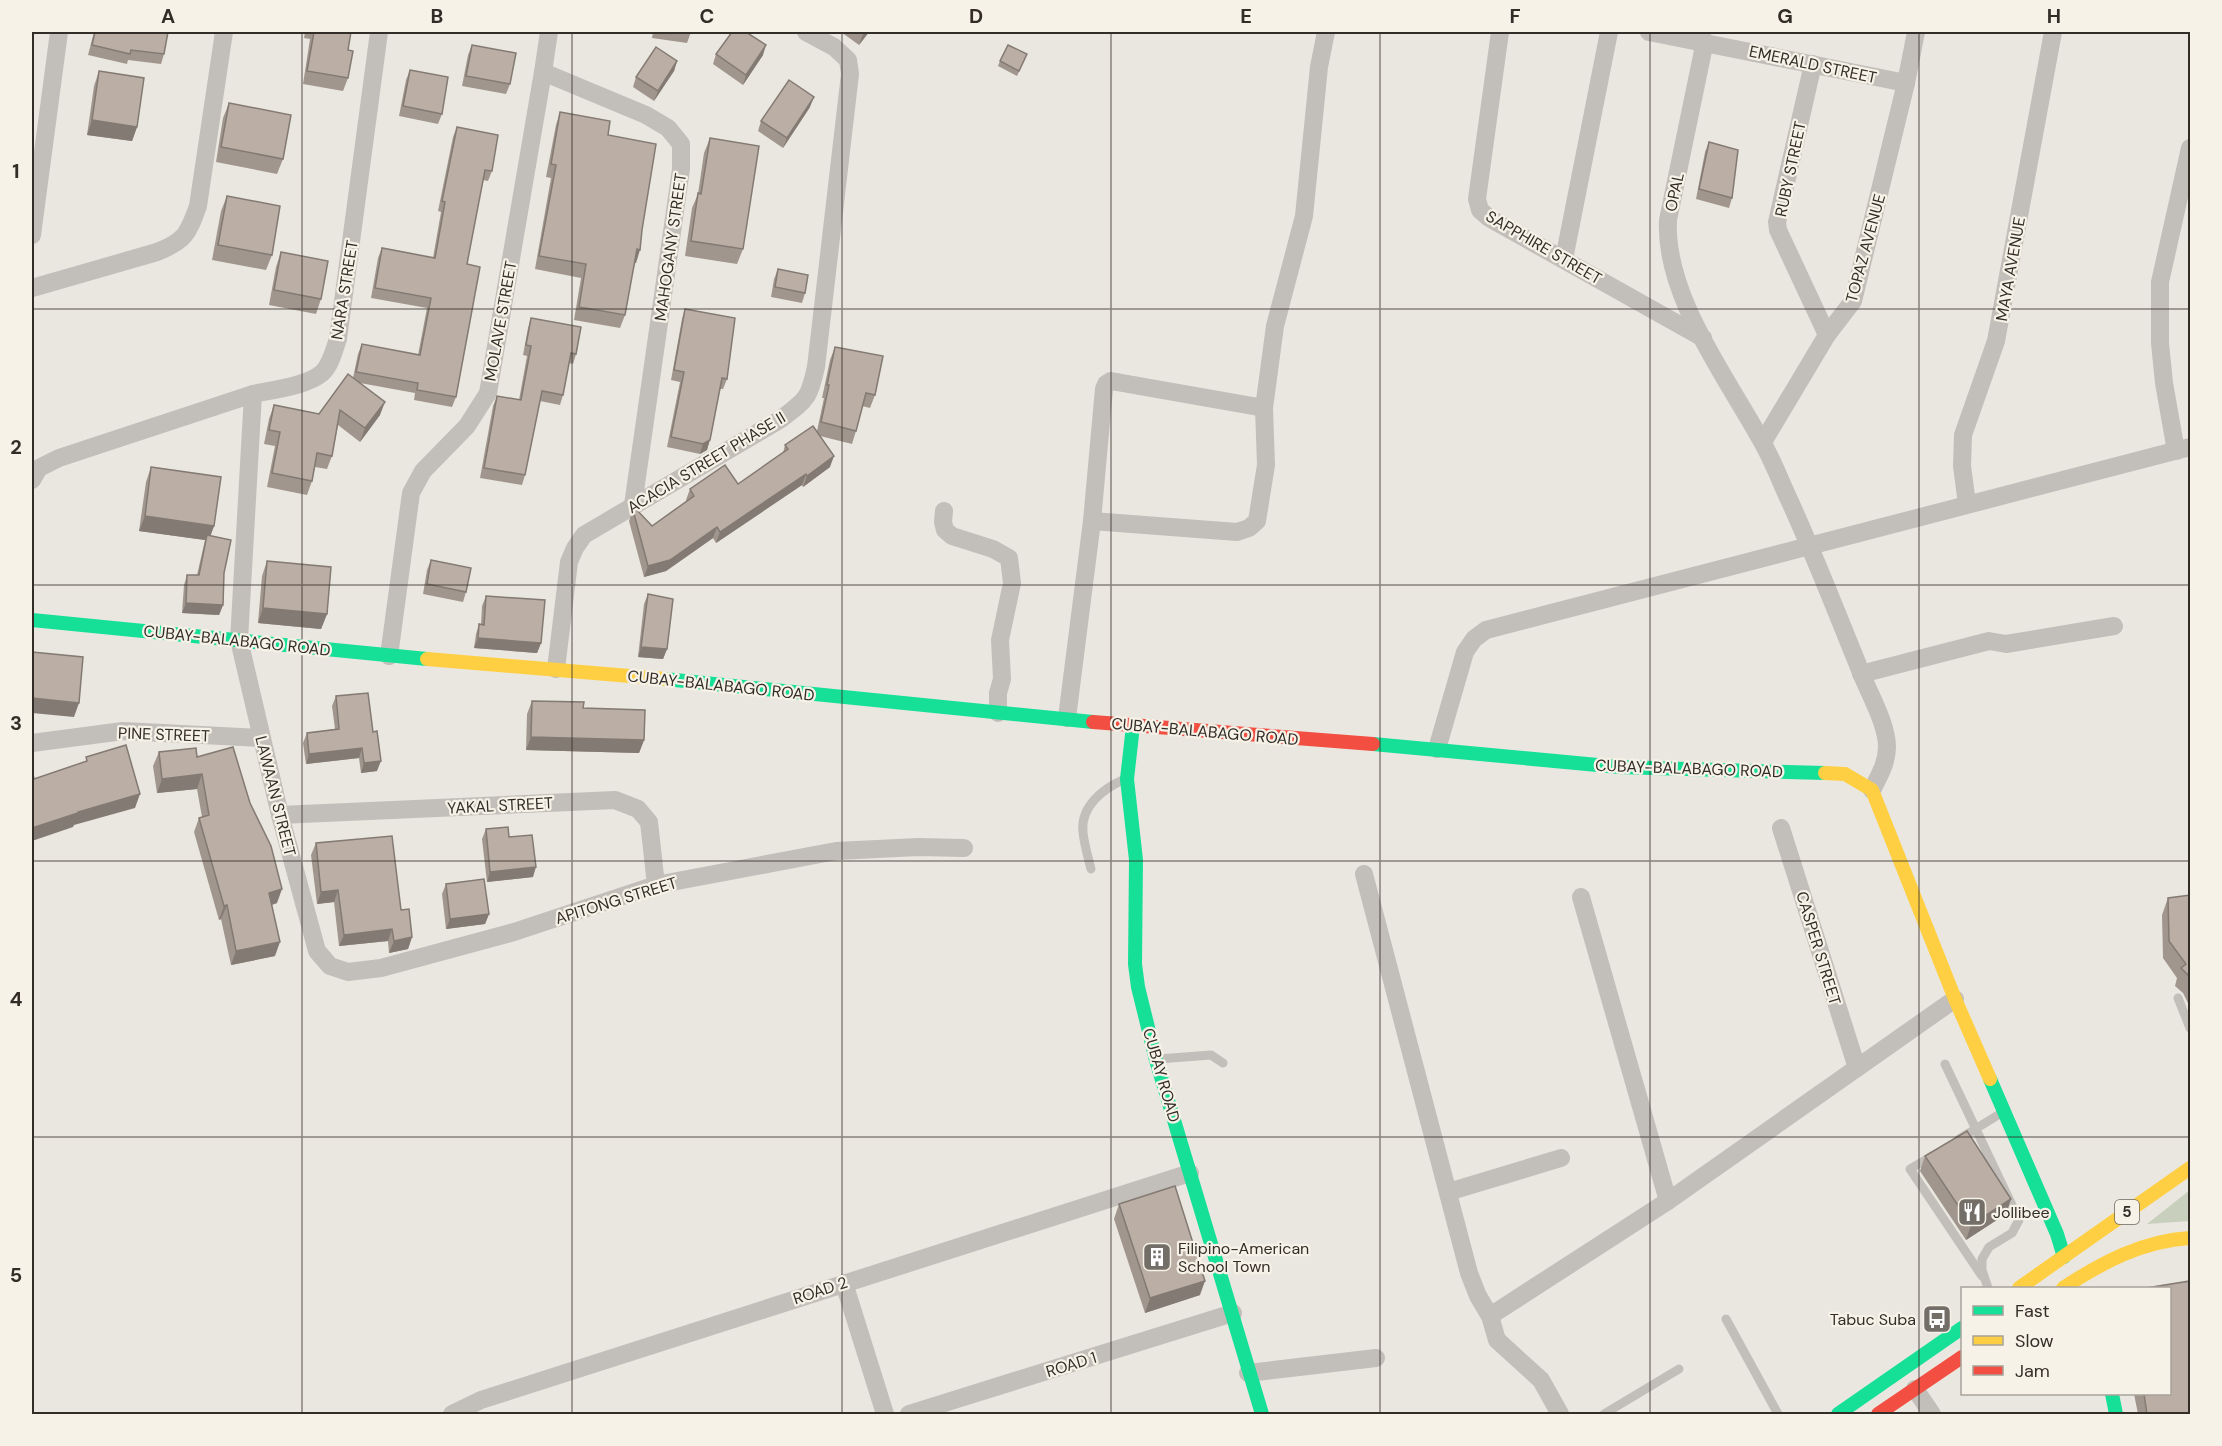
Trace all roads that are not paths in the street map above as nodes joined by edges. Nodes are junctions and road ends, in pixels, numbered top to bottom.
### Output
1 (59, 32) edge
2 (224, 32) edge
3 (379, 32) edge
4 (549, 32) edge
5 (807, 32) edge
6 (1326, 32) edge
7 (1500, 32) edge
8 (1609, 32) edge
9 (1649, 32) edge
10 (1916, 32) edge
11 (2053, 32) edge
12 (1705, 41) junction
13 (1812, 64) junction
14 (543, 72) junction
15 (1906, 83) junction
16 (2190, 148) edge
17 (32, 235) edge
18 (1564, 259) junction
19 (32, 288) edge
20 (1827, 335) junction
21 (1703, 338) junction
22 (254, 394) junction
23 (1264, 408) junction
24 (1763, 442) junction
25 (2183, 449) edge
26 (32, 480) edge
27 (1967, 504) junction
28 (633, 505) junction
29 (944, 511) dead end
30 (1092, 522) junction
31 (1811, 547) junction
32 (32, 620) edge
33 (2114, 626) dead end
34 (239, 640) junction
35 (389, 656) junction
36 (556, 669) junction
37 (1861, 674) junction
38 (998, 714) junction
39 (1067, 718) junction
40 (1133, 726) junction
41 (261, 738) junction
42 (32, 743) edge
43 (1437, 749) junction
44 (1127, 778) junction
45 (1872, 790) junction
46 (280, 815) junction
47 (1781, 828) dead end
48 (964, 848) dead end
49 (1091, 869) dead end
50 (1364, 874) dead end
51 (656, 885) junction
52 (1581, 897) dead end
53 (316, 951) joint
54 (2178, 998) dead end
55 (1955, 999) junction
56 (2190, 1028) edge
57 (1156, 1060) junction
58 (1223, 1064) dead end
59 (1945, 1064) dead end
60 (1857, 1068) junction
61 (2003, 1112) junction
62 (1976, 1129) junction
63 (1948, 1146) edge
64 (1938, 1152) edge
65 (1561, 1158) dead end
66 (2190, 1168) edge
67 (1190, 1173) junction
68 (1448, 1192) junction
69 (1668, 1200) junction
70 (2190, 1238) edge
71 (2064, 1257) junction
72 (2086, 1273) junction
73 (844, 1283) junction
74 (1987, 1285) edge
75 (2020, 1287) edge
76 (2065, 1287) edge
77 (2089, 1287) edge
78 (1233, 1313) junction
79 (1490, 1316) junction
80 (1726, 1319) dead end
81 (1961, 1329) edge
82 (1376, 1358) dead end
83 (1961, 1358) edge
84 (1679, 1369) dead end
85 (1248, 1373) junction
86 (1915, 1389) junction
87 (2112, 1395) edge
88 (452, 1414) edge
89 (885, 1414) edge
90 (909, 1414) edge
91 (1262, 1414) edge
92 (1560, 1414) edge
93 (1604, 1414) edge
94 (1778, 1414) edge
95 (1838, 1414) edge
96 (1878, 1414) edge
97 (1932, 1414) edge
98 (2116, 1414) edge

1 - 17 street
2 - 19 street
3 - 22 street, NARA STREET
4 - 14 street, MOLAVE STREET
5 - 28 street, ACACIA STREET PHASE II
6 - 23 street
7 - 18 street, SAPPHIRE STREET
8 - 18 street
9 - 12 street, EMERALD STREET
10 - 15 street, TOPAZ AVENUE
11 - 27 street, MAYA AVENUE
12 - 13 street, EMERALD STREET
12 - 21 street, OPAL
13 - 15 street, EMERALD STREET
13 - 20 street, RUBY STREET
14 - 28 street, MAHOGANY STREET
14 - 35 street, MOLAVE STREET
15 - 20 street, TOPAZ AVENUE
16 - 25 street
18 - 21 street, SAPPHIRE STREET
20 - 24 street, TOPAZ AVENUE
21 - 24 street, OPAL
22 - 26 street, NARA STREET
22 - 34 street
23 - 30 street
23 - 30 street
24 - 31 street, OPAL
25 - 27 street
27 - 31 street
28 - 36 street, ACACIA STREET PHASE II
29 - 38 street
30 - 39 street
31 - 37 street, OPAL
31 - 43 street
32 - 34 main road, CUBAY-BALABAGO ROAD
33 - 37 street
34 - 35 main road, CUBAY-BALABAGO ROAD
34 - 41 street, LAWAAN STREET
35 - 36 main road, CUBAY-BALABAGO ROAD
36 - 38 main road, CUBAY-BALABAGO ROAD
37 - 45 street, OPAL
38 - 39 main road, CUBAY-BALABAGO ROAD
39 - 40 main road, CUBAY-BALABAGO ROAD
40 - 43 main road, CUBAY-BALABAGO ROAD
40 - 44 main road, CUBAY ROAD
41 - 42 street, PINE STREET
41 - 46 street, LAWAAN STREET
43 - 45 main road, CUBAY-BALABAGO ROAD
44 - 49 lane
44 - 57 main road, CUBAY ROAD
45 - 55 main road
46 - 51 street, YAKAL STREET
46 - 53 street, LAWAAN STREET
47 - 60 street, CASPER STREET
48 - 51 street, APITONG STREET
50 - 68 street
51 - 53 street, APITONG STREET
52 - 69 street
54 - 56 lane
55 - 60 street
55 - 61 main road
57 - 58 lane
57 - 67 main road, CUBAY ROAD
59 - 62 lane
60 - 69 street
61 - 62 lane
61 - 71 main road
62 - 63 lane
62 - 74 lane
64 - 74 lane
65 - 68 street
66 - 71 main road, 5
67 - 73 street, ROAD 2
67 - 78 main road, CUBAY ROAD
68 - 79 street
69 - 79 street
70 - 72 main road, 5
71 - 75 main road
72 - 76 main road
72 - 77 main road
73 - 88 street, ROAD 2
73 - 89 street
78 - 85 main road, CUBAY ROAD
78 - 90 street, ROAD 1
79 - 92 street
80 - 94 lane
81 - 95 main road
82 - 85 street
83 - 86 main road
84 - 93 lane
85 - 91 main road, CUBAY ROAD
86 - 96 main road
86 - 97 street
87 - 98 main road

